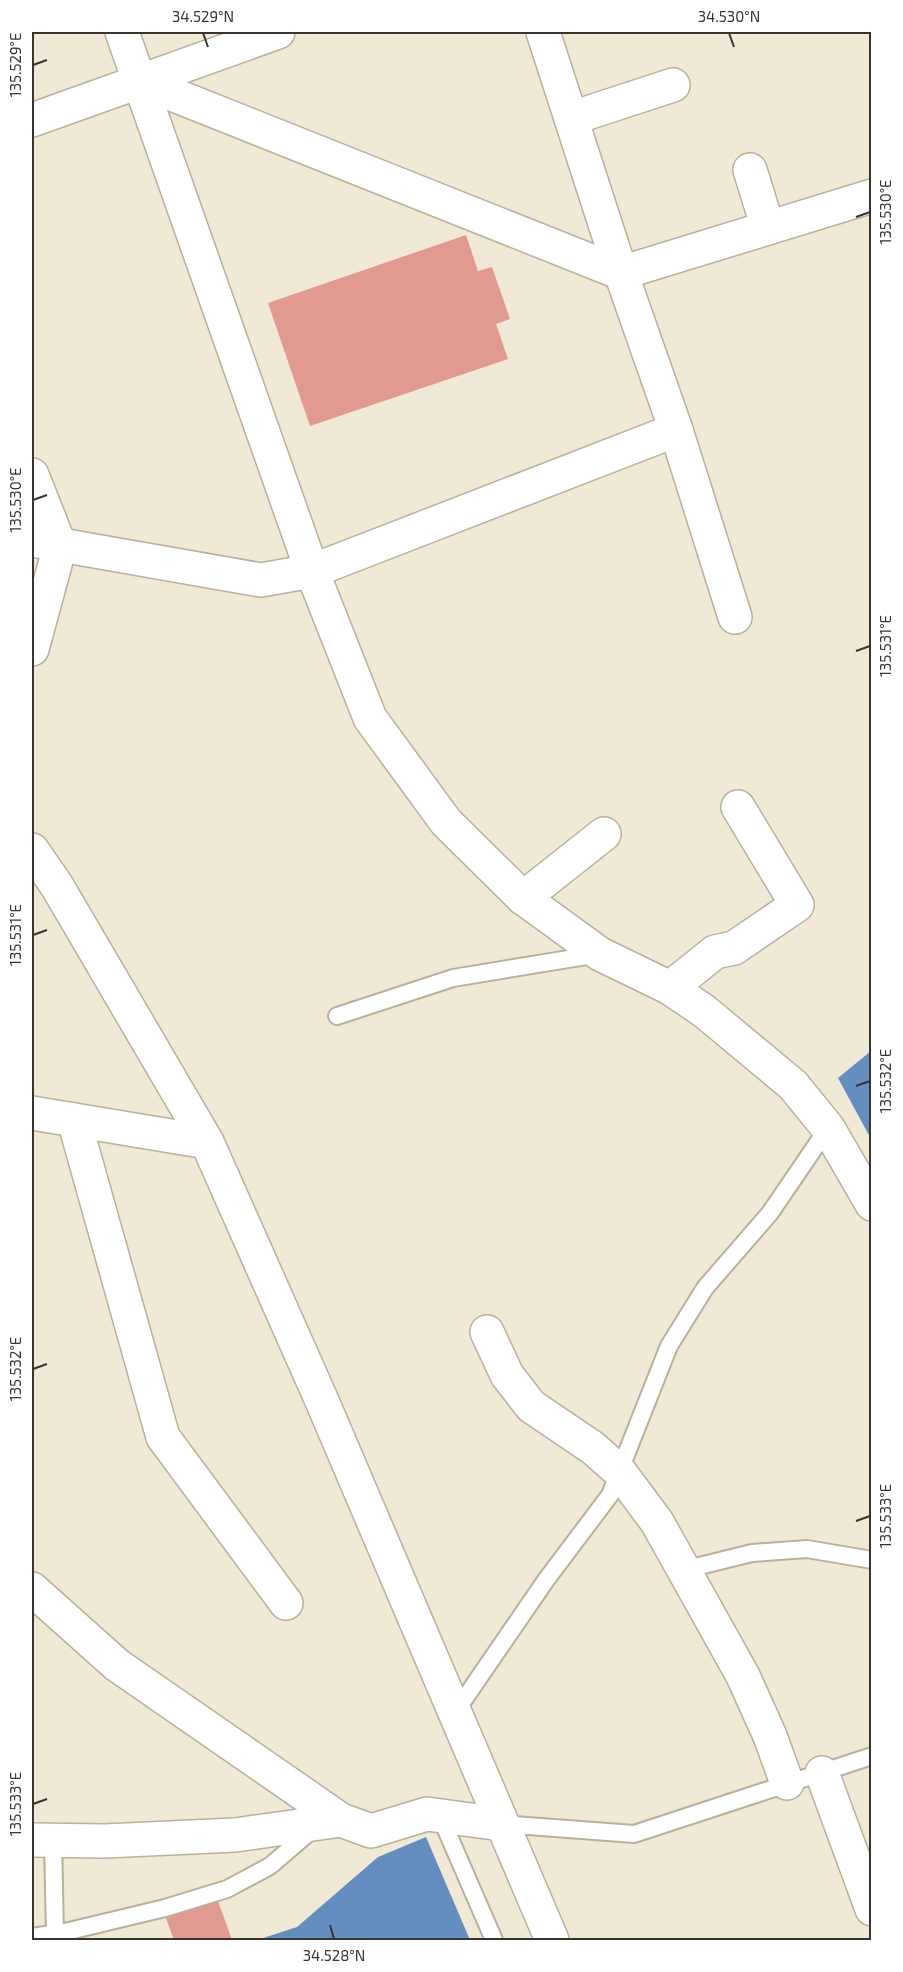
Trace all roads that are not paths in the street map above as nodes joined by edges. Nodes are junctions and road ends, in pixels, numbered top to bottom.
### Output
1 (122, 32) edge
2 (278, 32) edge
3 (543, 32) edge
4 (140, 81) junction
5 (673, 85) dead end
6 (572, 118) junction
7 (32, 120) edge
8 (750, 170) dead end
9 (872, 196) edge
10 (768, 228) junction
11 (621, 273) junction
12 (676, 430) junction
13 (32, 475) edge
14 (46, 543) edge
15 (312, 571) junction
16 (735, 617) dead end
17 (32, 650) edge
18 (738, 807) dead end
19 (604, 834) dead end
20 (32, 850) edge
21 (523, 898) junction
22 (600, 954) junction
23 (670, 988) junction
24 (337, 1016) dead end
25 (32, 1113) edge
26 (74, 1120) junction
27 (828, 1128) junction
28 (207, 1142) junction
29 (872, 1204) edge
30 (487, 1332) dead end
31 (619, 1471) junction
32 (872, 1560) edge
33 (683, 1570) junction
34 (32, 1589) edge
35 (286, 1603) dead end
36 (454, 1714) junction
37 (872, 1756) edge
38 (822, 1773) junction
39 (787, 1783) junction
40 (441, 1818) junction
41 (330, 1822) junction
42 (501, 1824) junction
43 (42, 1840) edge
44 (872, 1909) edge
45 (55, 1934) junction
46 (32, 1937) edge
47 (494, 1941) edge
48 (552, 1941) edge

1 - 4 street
2 - 4 street
3 - 6 street
4 - 7 street
4 - 11 street
4 - 15 street
5 - 6 street
6 - 11 street
8 - 10 street
9 - 10 street
10 - 11 street
11 - 12 street
12 - 15 street
12 - 16 street
13 - 14 street
14 - 15 street
14 - 17 street
15 - 21 street
18 - 23 street
19 - 21 street
20 - 28 street
21 - 22 street
22 - 23 street
22 - 24 lane
23 - 27 street
25 - 26 street
26 - 28 street
26 - 35 street
27 - 29 street
27 - 31 lane
28 - 36 street
30 - 31 street
31 - 33 street
31 - 36 lane
32 - 33 lane
33 - 39 street
34 - 41 street
36 - 42 street
37 - 38 lane
38 - 39 lane
38 - 44 street
39 - 42 lane
40 - 41 street
40 - 42 street
40 - 47 lane
41 - 43 street
41 - 45 lane
42 - 48 street
43 - 45 lane
45 - 46 lane

